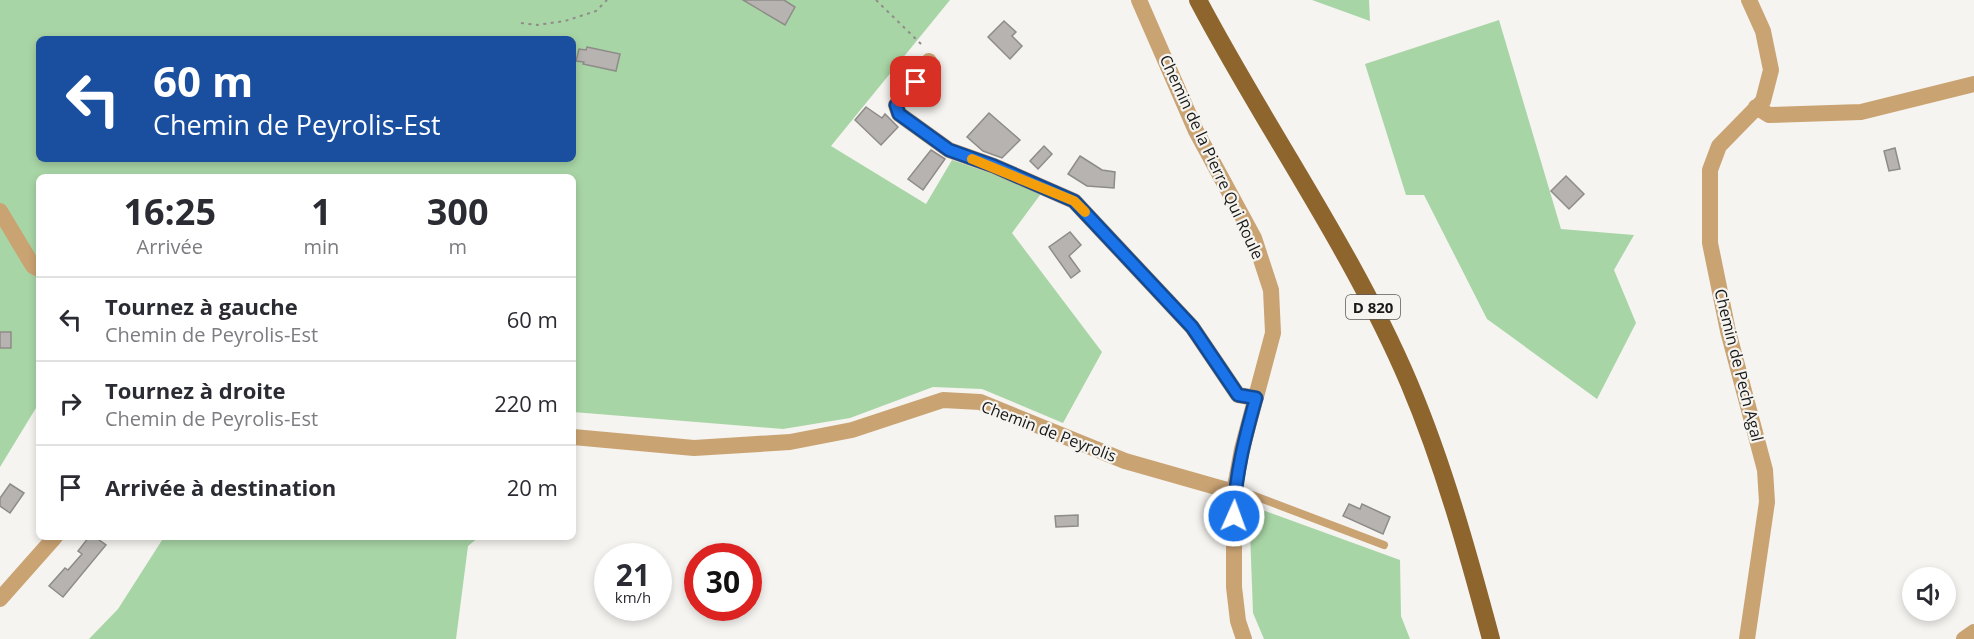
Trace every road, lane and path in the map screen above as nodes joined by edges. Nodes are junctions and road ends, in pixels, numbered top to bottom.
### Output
1 (607, 0) edge
2 (876, 0) edge
3 (1139, 0) edge
4 (1198, 0) edge
5 (1749, 0) edge
6 (521, 23) dead end
7 (930, 61) joint
8 (1974, 84) edge
9 (1756, 107) junction
10 (0, 211) edge
11 (36, 268) edge
12 (1256, 398) junction
13 (576, 436) edge
14 (1234, 492) junction
15 (52, 540) edge
16 (1384, 545) dead end
17 (0, 599) edge
18 (1974, 632) edge
19 (1244, 639) edge
20 (1491, 639) edge
21 (1747, 639) edge
22 (1964, 639) edge

1 - 6 path
2 - 7 path
3 - 12 street, Chemin de la Pierre Qui Roule
4 - 20 main road, D 820
5 - 9 street, Chemin de Pech Agal
7 - 12 street
8 - 9 street
9 - 21 street, Chemin de Pech Agal
10 - 11 street
12 - 14 street, Chemin de la Pierre Qui Roule
13 - 14 street, Chemin de Peyrolis
14 - 16 lane
14 - 19 street
15 - 17 street
18 - 22 street

